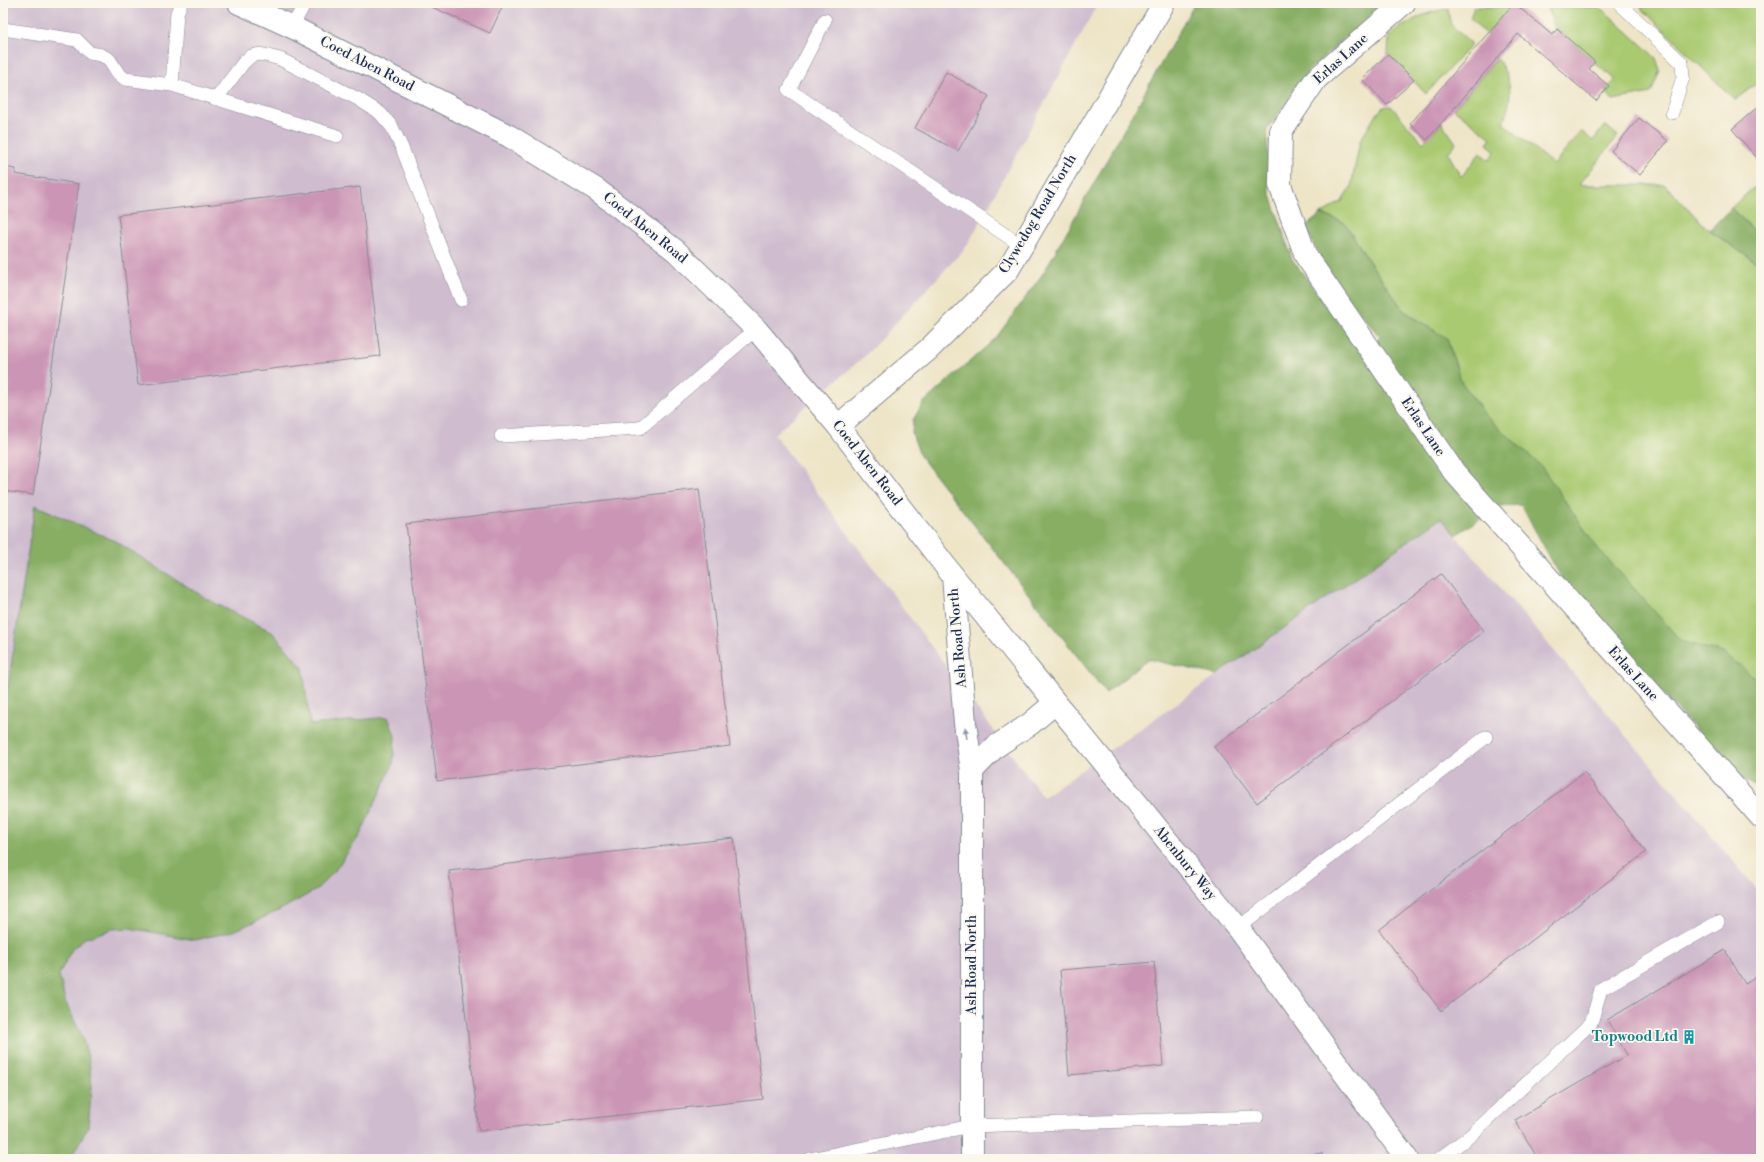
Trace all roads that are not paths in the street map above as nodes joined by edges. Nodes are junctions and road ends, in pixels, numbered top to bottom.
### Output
1 (181, 3) edge
2 (239, 3) edge
3 (304, 3) edge
4 (1164, 3) edge
5 (1404, 3) edge
6 (1619, 3) edge
7 (825, 20) dead end
8 (292, 27) junction
9 (3, 29) edge
10 (172, 85) junction
11 (216, 99) junction
12 (1672, 113) dead end
13 (337, 136) dead end
14 (1022, 246) junction
15 (461, 300) dead end
16 (756, 328) junction
17 (838, 426) junction
18 (501, 436) dead end
19 (953, 576) junction
20 (1055, 704) junction
21 (1486, 737) dead end
22 (972, 771) junction
23 (1761, 817) edge
24 (1718, 922) dead end
25 (1238, 928) junction
26 (1257, 1117) dead end
27 (972, 1126) junction
28 (810, 1159) edge
29 (972, 1159) edge
30 (1407, 1159) edge
31 (1439, 1159) edge

1 - 10 lane
2 - 8 street, Coed Aben Road
3 - 8 lane
4 - 14 street, Clywedog Road North
5 - 23 street, Erlas Lane
6 - 12 lane
7 - 14 lane
8 - 16 street, Coed Aben Road
9 - 10 lane
10 - 11 lane
11 - 13 lane
11 - 15 lane
14 - 17 street, Clywedog Road North
16 - 17 street, Coed Aben Road
16 - 18 lane
17 - 19 street, Coed Aben Road
19 - 20 street, Abenbury Way
22 -> 19 street, Ash Road North
20 - 22 street
20 - 25 street, Abenbury Way
21 - 25 lane
22 - 27 street, Ash Road North
24 - 31 lane
25 - 30 street, Abenbury Way
26 - 27 lane
27 - 28 lane
27 - 29 street, Ash Road North

